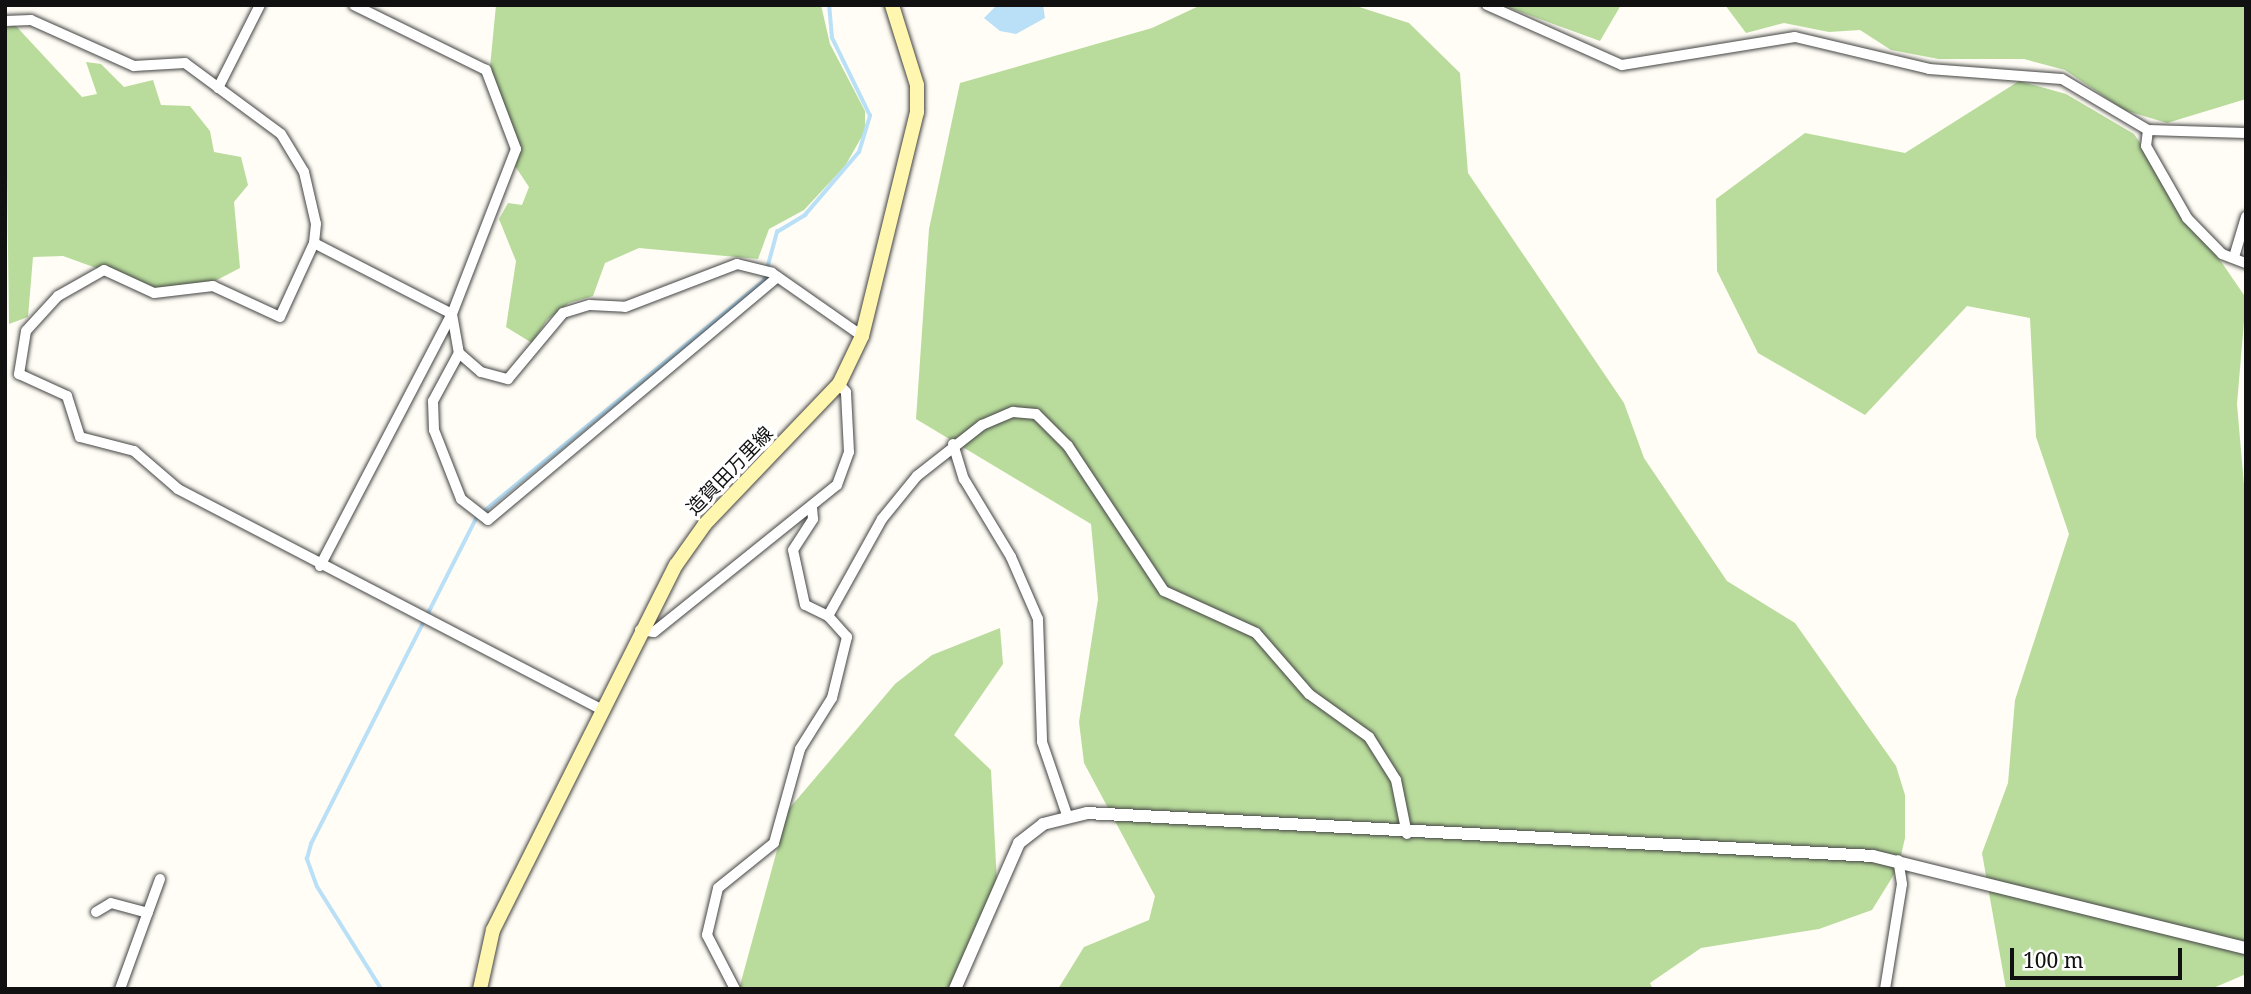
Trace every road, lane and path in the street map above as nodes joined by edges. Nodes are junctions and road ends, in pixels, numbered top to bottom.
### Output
1 (260, 5) edge
2 (354, 5) edge
3 (892, 5) edge
4 (1487, 5) edge
5 (5, 21) edge
6 (218, 88) junction
7 (2148, 130) junction
8 (2246, 133) edge
9 (2246, 217) edge
10 (314, 243) junction
11 (2234, 257) junction
12 (2246, 263) edge
13 (778, 277) junction
14 (452, 314) junction
15 (862, 336) junction
16 (459, 353) junction
17 (839, 384) junction
18 (953, 444) junction
19 (812, 508) junction
20 (320, 566) junction
21 (828, 616) junction
22 (640, 630) junction
23 (603, 710) junction
24 (1067, 815) junction
25 (1407, 834) junction
26 (1898, 860) junction
27 (160, 879) dead end
28 (96, 912) dead end
29 (148, 913) junction
30 (2246, 948) edge
31 (120, 989) edge
32 (480, 989) edge
33 (735, 989) edge
34 (955, 989) edge
35 (1885, 989) edge

1 - 6 street
2 - 14 street
3 - 15 main road, 造賀田万里線
4 - 7 street
5 - 6 street
6 - 10 street
7 - 8 street
7 - 11 street
9 - 11 street
10 - 14 street
10 - 20 street
11 - 12 street
13 - 15 street
13 - 16 street
13 - 16 street
14 - 16 street
14 - 20 street
15 - 17 main road, 造賀田万里線
17 - 19 street
17 - 22 main road, 造賀田万里線
18 - 21 street
18 - 24 street
18 - 25 street
19 - 21 street
19 - 22 street
20 - 23 street
21 - 33 street
22 - 23 main road, 造賀田万里線
23 - 32 main road, 造賀田万里線
24 - 25 street
24 - 34 street
25 - 26 street
26 - 30 street
26 - 35 street
27 - 29 street
28 - 29 street
29 - 31 street

